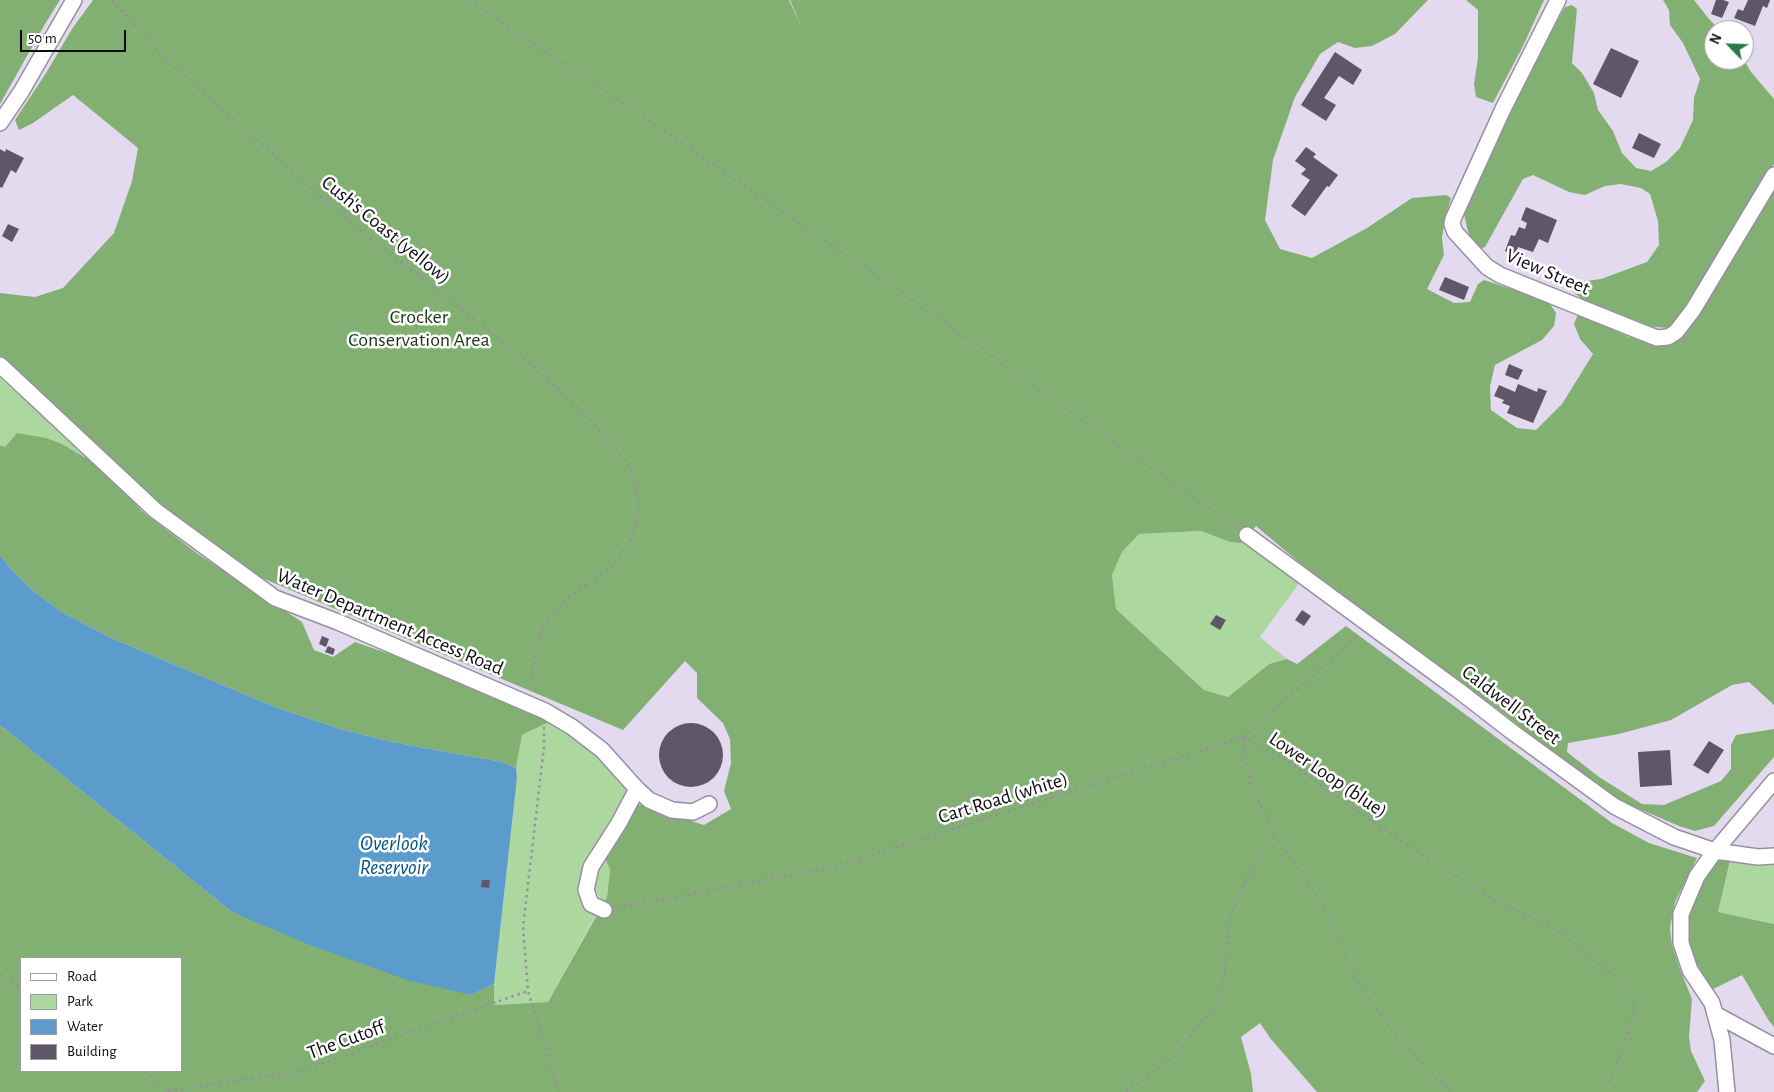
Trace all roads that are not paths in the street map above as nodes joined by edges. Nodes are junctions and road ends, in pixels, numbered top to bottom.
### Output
1 (74, 0) edge
2 (1558, 0) edge
3 (0, 123) edge
4 (1774, 175) edge
5 (0, 365) edge
6 (1247, 535) road end
7 (1774, 781) edge
8 (637, 789) junction
9 (709, 804) dead end
10 (1715, 851) junction
11 (1774, 856) edge
12 (604, 910) road end
13 (1715, 1014) junction
14 (1774, 1046) edge
15 (1728, 1092) edge

1 - 3 street
2 - 4 street, View Street
5 - 8 street, Water Department Access Road
6 - 10 street, Caldwell Street
7 - 10 street
8 - 9 street, Water Department Access Road
8 - 12 street
10 - 11 street, Caldwell Street
10 - 13 street
13 - 14 street
13 - 15 street

